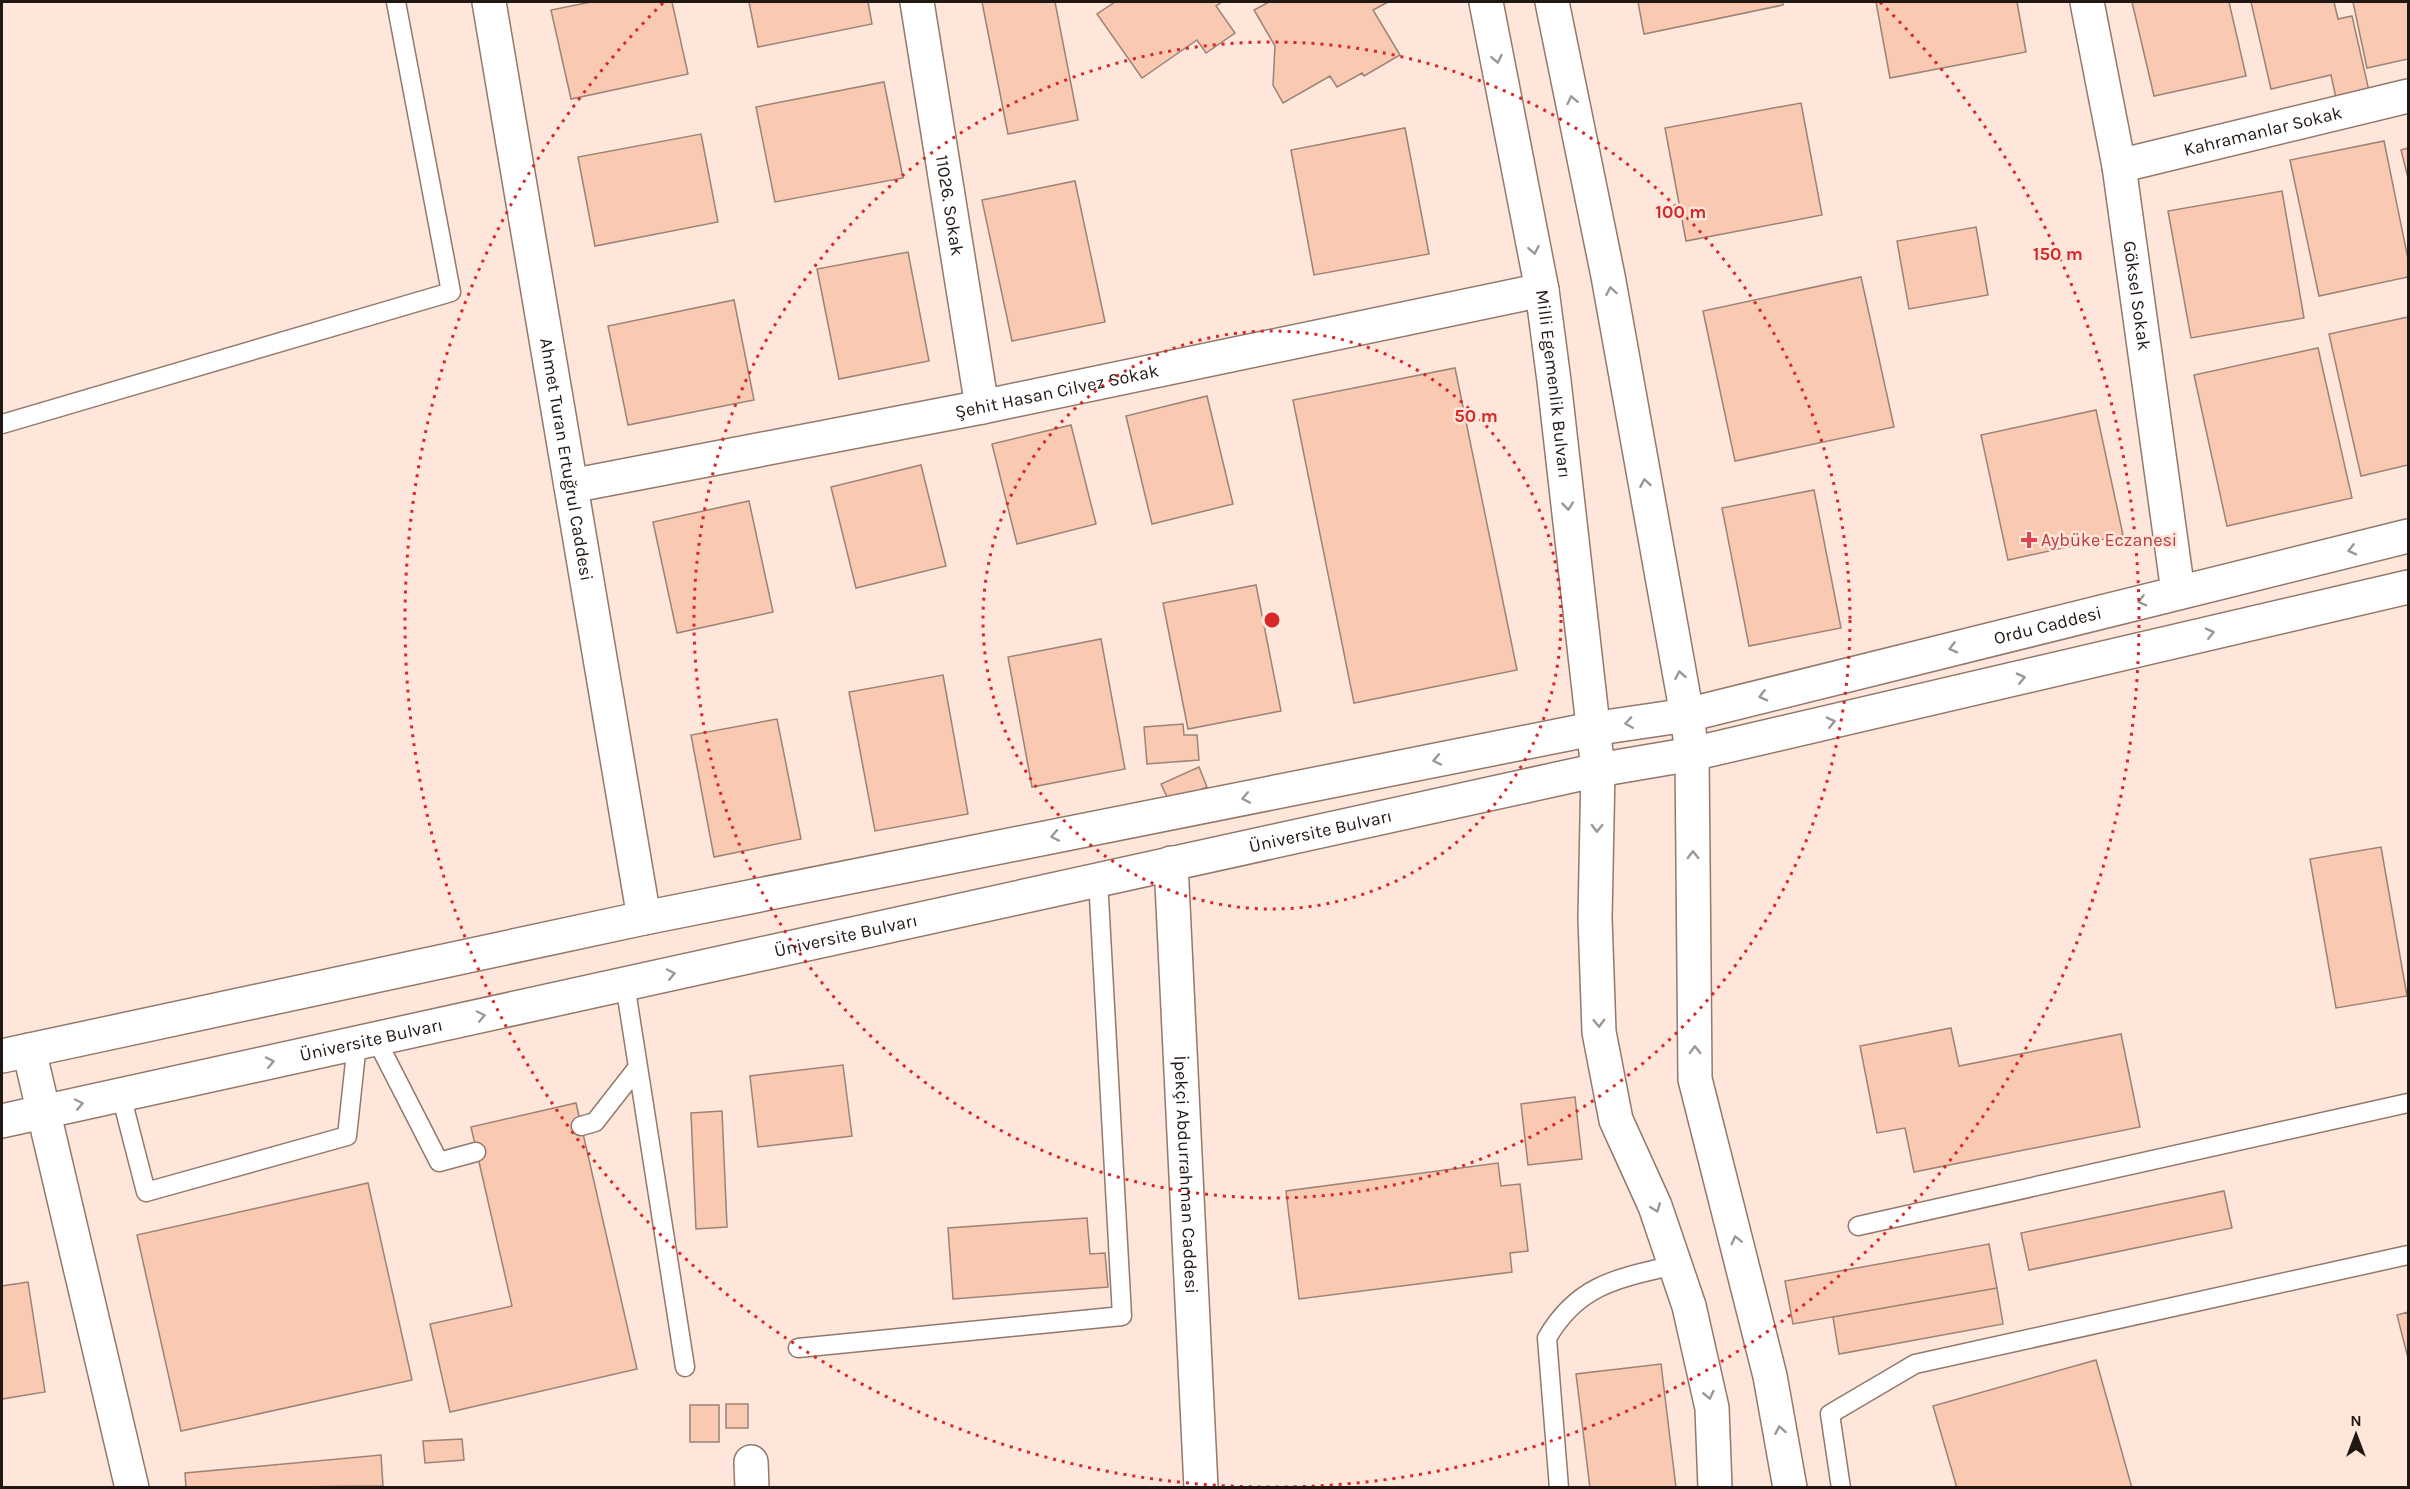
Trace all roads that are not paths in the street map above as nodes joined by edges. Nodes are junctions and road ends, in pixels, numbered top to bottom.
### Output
1 (396, 2) edge
2 (489, 2) edge
3 (917, 2) edge
4 (1486, 2) edge
5 (1552, 2) edge
6 (2087, 2) edge
7 (2409, 96) edge
8 (2119, 166) junction
9 (1542, 290) junction
10 (982, 408) junction
11 (2, 424) edge
12 (571, 486) junction
13 (2409, 536) edge
14 (2409, 587) edge
15 (2178, 592) junction
16 (1687, 715) junction
17 (1592, 729) junction
18 (1692, 754) junction
19 (1598, 770) junction
20 (1171, 863) junction
21 (1098, 879) junction
22 (644, 918) junction
23 (625, 984) junction
24 (367, 1041) junction
25 (15, 1053) edge
26 (638, 1067) junction
27 (121, 1095) junction
28 (2409, 1103) edge
29 (44, 1111) junction
30 (2, 1121) edge
31 (581, 1126) dead end
32 (476, 1152) dead end
33 (1858, 1226) dead end
34 (2409, 1256) edge
35 (1675, 1265) junction
36 (798, 1348) dead end
37 (686, 1367) dead end
38 (132, 1488) edge
39 (1201, 1488) edge
40 (1559, 1488) edge
41 (1715, 1488) edge
42 (1790, 1488) edge
43 (1840, 1488) edge

1 - 11 lane
2 - 12 main road, Ahmet Turan Ertuğrul Caddesi
3 - 10 main road, 11026. Sokak
4 -> 9 main road, Milli Egemenlik Bulvarı
16 -> 5 main road
6 - 8 main road, Göksel Sokak
7 - 8 main road, Kahramanlar Sokak
8 - 15 main road, Göksel Sokak
9 - 10 main road, Şehit Hasan Cilvez Sokak
9 -> 17 main road, Milli Egemenlik Bulvarı
10 - 12 main road, Şehit Hasan Cilvez Sokak
12 - 22 main road, Ahmet Turan Ertuğrul Caddesi
13 -> 15 main road, Ordu Caddesi
18 -> 14 main road
15 -> 16 main road, Ordu Caddesi
16 -> 17 main road
16 - 18 main road
17 - 19 main road, Milli Egemenlik Bulvarı
17 -> 22 main road
18 - 19 main road, Üniversite Bulvarı
42 -> 18 main road
19 - 20 main road, Üniversite Bulvarı
19 -> 35 main road, Milli Egemenlik Bulvarı
20 - 21 main road, Üniversite Bulvarı
20 - 39 main road, İpekçi Abdurrahman Caddesi
23 -> 21 main road, Üniversite Bulvarı
21 - 36 lane
22 - 25 main road
24 -> 23 main road, Üniversite Bulvarı
23 - 26 lane
27 -> 24 main road, Üniversite Bulvarı
24 - 27 lane
24 - 32 lane
25 - 29 main road
26 - 31 lane
26 - 37 lane
29 -> 27 main road, Üniversite Bulvarı
28 - 33 lane
29 - 30 main road, Üniversite Bulvarı
29 - 38 main road
34 - 43 lane
35 - 40 lane
35 -> 41 main road, Milli Egemenlik Bulvarı

